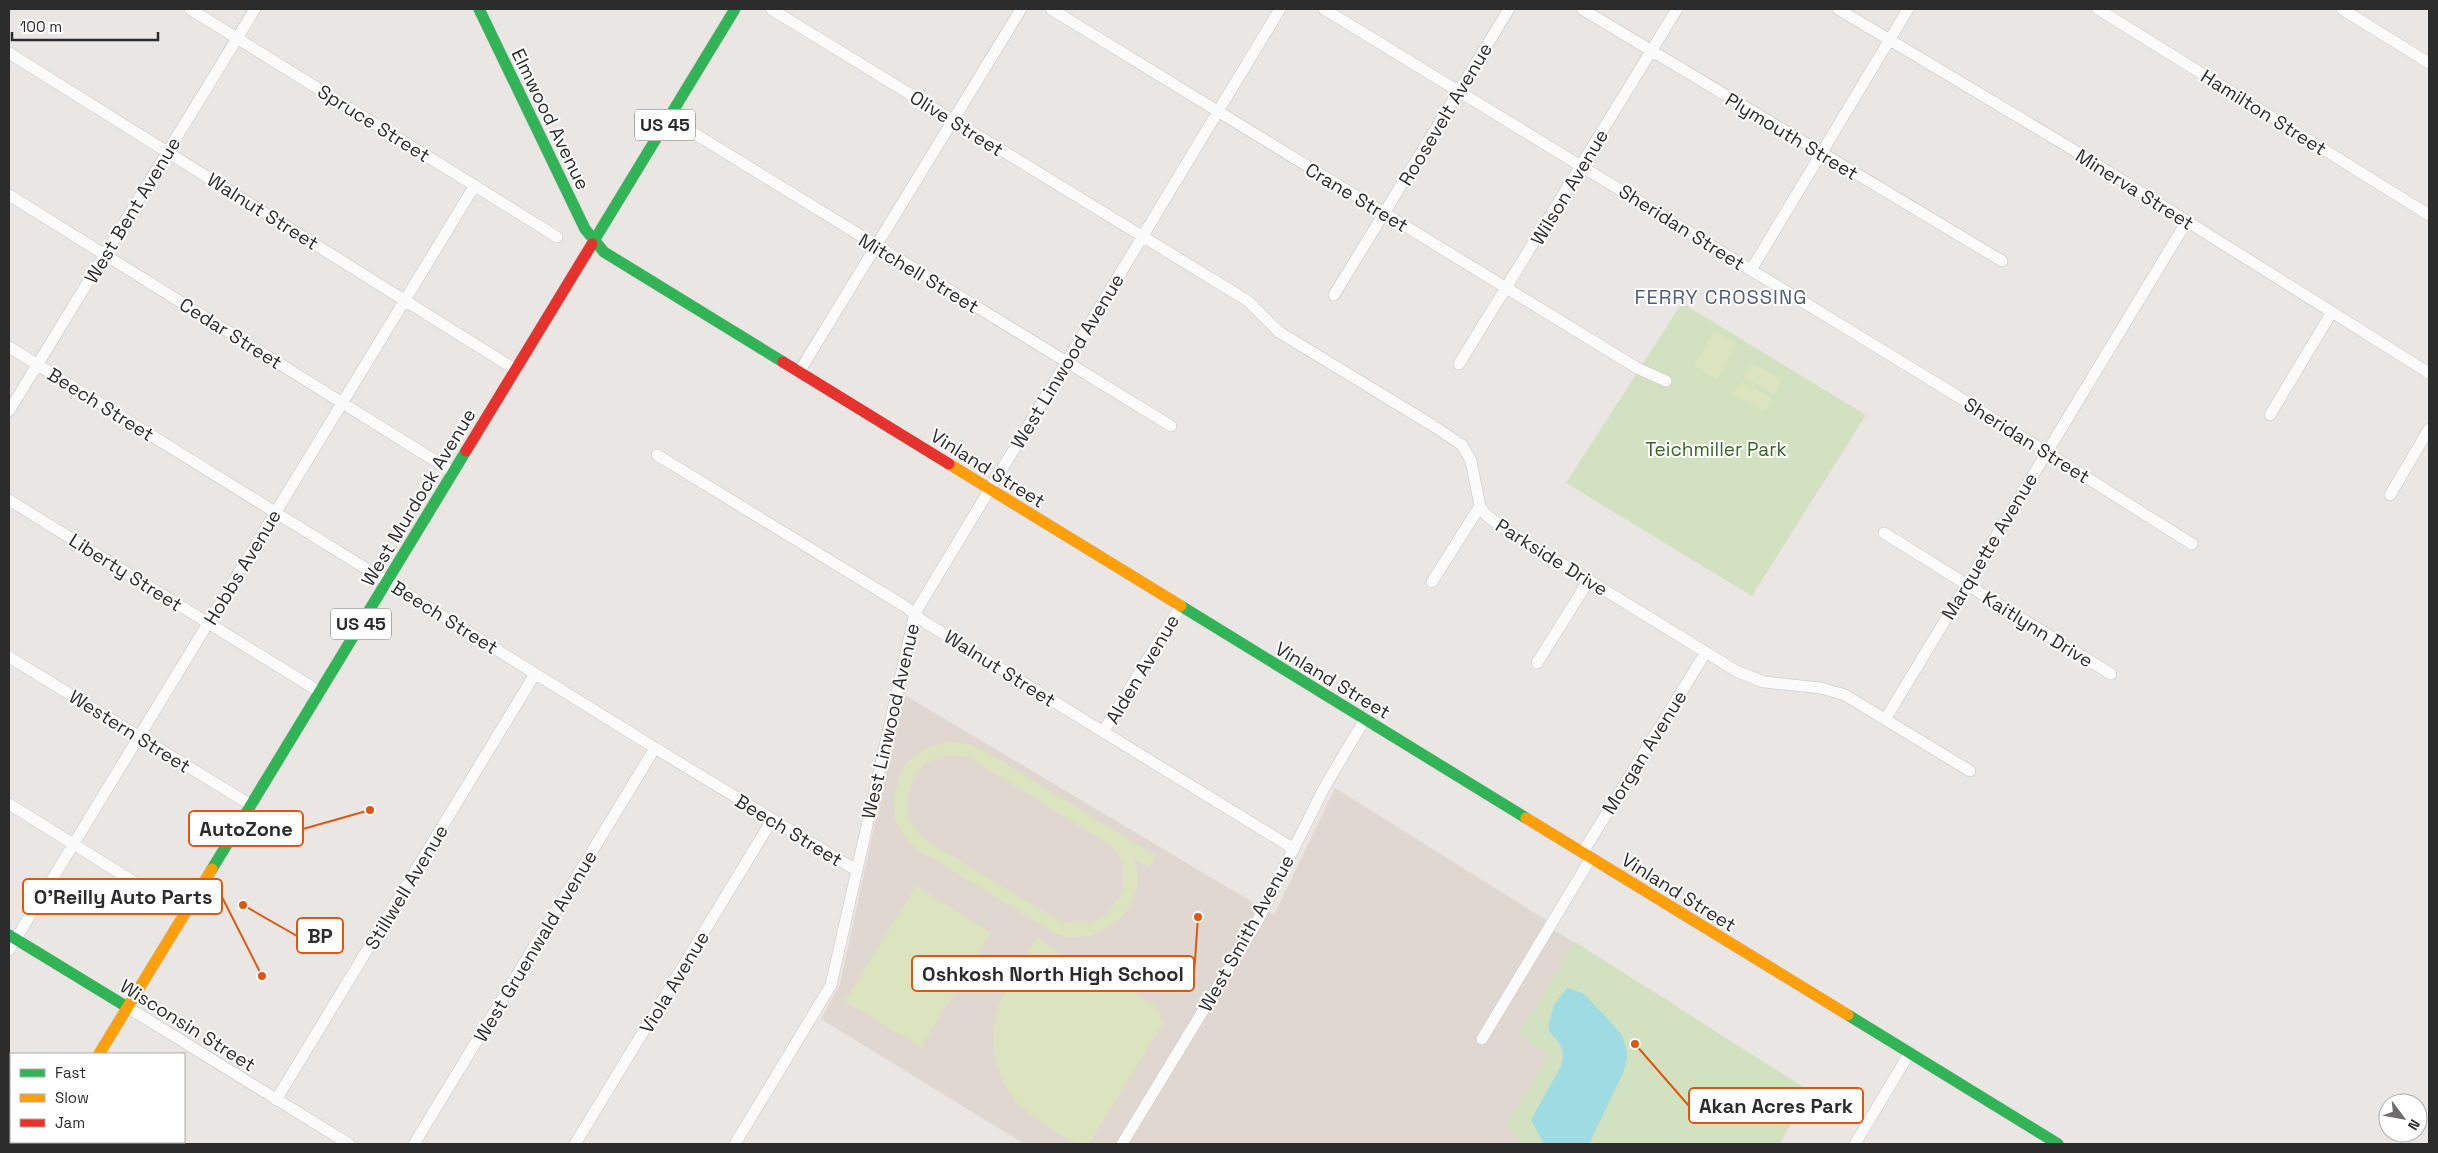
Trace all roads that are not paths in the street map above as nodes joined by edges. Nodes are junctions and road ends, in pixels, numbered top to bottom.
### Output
1 (190, 9) edge
2 (255, 9) edge
3 (479, 9) edge
4 (735, 9) edge
5 (771, 9) edge
6 (1021, 9) edge
7 (1051, 9) edge
8 (1280, 9) edge
9 (1324, 9) edge
10 (1509, 9) edge
11 (1582, 9) edge
12 (1677, 9) edge
13 (1838, 9) edge
14 (1908, 9) edge
15 (2098, 9) edge
16 (2342, 9) edge
17 (237, 38) junction
18 (1890, 39) junction
19 (1652, 51) junction
20 (9, 52) edge
21 (2429, 63) edge
22 (1459, 91) junction
23 (1218, 112) junction
24 (669, 118) junction
25 (952, 120) junction
26 (166, 152) junction
27 (1820, 153) junction
28 (1581, 165) junction
29 (475, 185) junction
30 (9, 195) edge
31 (1385, 214) junction
32 (2429, 215) edge
33 (2187, 221) junction
34 (558, 237) dead end
35 (1142, 237) junction
36 (594, 241) junction
37 (874, 246) junction
38 (104, 255) junction
39 (2002, 262) dead end
40 (1751, 270) junction
41 (1507, 288) junction
42 (1334, 295) dead end
43 (405, 299) junction
44 (2332, 312) junction
45 (9, 347) edge
46 (1067, 362) junction
47 (1459, 364) dead end
48 (38, 365) junction
49 (516, 370) junction
50 (799, 372) junction
51 (2429, 373) edge
52 (1666, 381) dead end
53 (342, 402) junction
54 (9, 411) edge
55 (2270, 415) dead end
56 (1171, 426) dead end
57 (2429, 429) edge
58 (2047, 452) junction
59 (657, 455) dead end
60 (454, 472) junction
61 (989, 489) junction
62 (2390, 495) dead end
63 (9, 500) edge
64 (1480, 506) junction
65 (275, 512) junction
66 (1884, 533) dead end
67 (2192, 544) dead end
68 (1589, 580) junction
69 (387, 582) junction
70 (1432, 582) dead end
71 (1966, 583) junction
72 (1180, 607) junction
73 (915, 613) junction
74 (208, 622) junction
75 (1706, 652) junction
76 (9, 657) edge
77 (1537, 663) dead end
78 (535, 674) junction
79 (2111, 674) dead end
80 (320, 692) junction
81 (1886, 718) junction
82 (1365, 719) junction
83 (1103, 732) junction
84 (139, 737) junction
85 (655, 748) junction
86 (1970, 771) dead end
87 (9, 804) edge
88 (250, 805) junction
89 (772, 820) junction
90 (74, 845) junction
91 (1294, 849) junction
92 (1587, 855) junction
93 (856, 870) junction
94 (184, 913) junction
95 (12, 937) edge
96 (9, 950) edge
97 (127, 1007) junction
98 (1482, 1039) dead end
99 (100, 1053) edge
100 (1910, 1054) junction
101 (276, 1100) junction
102 (349, 1144) edge
103 (414, 1144) edge
104 (575, 1144) edge
105 (735, 1144) edge
106 (1122, 1144) edge
107 (1855, 1144) edge
108 (2058, 1144) edge

1 - 17 street, Spruce Street
2 - 17 street, West Bent Avenue
3 - 36 street, Elmwood Avenue
4 - 24 street, West Murdock Avenue / US 45
5 - 25 street, Olive Street
6 - 25 street
7 - 23 street, Crane Street
8 - 23 street, West Linwood Avenue
9 - 22 street, Sheridan Street
10 - 22 street, Roosevelt Avenue
11 - 19 street, Plymouth Street
12 - 19 street, Wilson Avenue
13 - 18 street, Minerva Street
14 - 18 street
15 - 32 street, Hamilton Street
16 - 21 street
17 - 26 street, West Bent Avenue
17 - 29 street, Spruce Street
18 - 27 street
18 - 33 street, Minerva Street
19 - 27 street, Plymouth Street
19 - 28 street, Wilson Avenue
20 - 26 street, Walnut Street
22 - 28 street, Sheridan Street
22 - 31 street, Roosevelt Avenue
23 - 31 street, Crane Street
23 - 35 street, West Linwood Avenue
24 - 36 street, West Murdock Avenue / US 45
24 - 37 street, Mitchell Street
25 - 35 street, Olive Street
25 - 37 street
26 - 38 street, West Bent Avenue
26 - 43 street, Walnut Street
27 - 39 street, Plymouth Street
27 - 40 street
28 - 40 street, Sheridan Street
28 - 41 street, Wilson Avenue
29 - 34 street, Spruce Street
29 - 43 street, Hobbs Avenue
30 - 38 street, Cedar Street
31 - 41 street, Crane Street
31 - 42 street, Roosevelt Avenue
33 - 44 street, Minerva Street
33 - 58 street, Marquette Avenue
35 - 46 street, West Linwood Avenue
35 - 64 street, Parkside Drive
36 - 49 street, West Murdock Avenue / US 45
36 - 50 street, Vinland Street
37 - 46 street, Mitchell Street
37 - 50 street
38 - 48 street, West Bent Avenue
38 - 53 street, Cedar Street
40 - 58 street, Sheridan Street
41 - 47 street, Wilson Avenue
41 - 52 street, Crane Street
43 - 49 street, Walnut Street
43 - 53 street, Hobbs Avenue
44 - 51 street, Minerva Street
44 - 55 street
45 - 48 street, Beech Street
46 - 56 street, Mitchell Street
46 - 61 street, West Linwood Avenue
48 - 54 street, West Bent Avenue
48 - 65 street, Beech Street
49 - 60 street, West Murdock Avenue / US 45
50 - 61 street, Vinland Street
53 - 60 street, Cedar Street
53 - 65 street, Hobbs Avenue
57 - 62 street
58 - 67 street, Sheridan Street
58 - 71 street, Marquette Avenue
59 - 73 street, Walnut Street
60 - 69 street, West Murdock Avenue / US 45
61 - 72 street, Vinland Street
61 - 73 street, West Linwood Avenue
63 - 74 street, Liberty Street
64 - 68 street, Parkside Drive
64 - 70 street
65 - 69 street, Beech Street
65 - 74 street, Hobbs Avenue
66 - 71 street, Kaitlynn Drive
68 - 75 street, Parkside Drive
68 - 77 street
69 - 78 street, Beech Street
69 - 80 street, West Murdock Avenue / US 45
71 - 79 street, Kaitlynn Drive
71 - 81 street, Marquette Avenue
72 - 82 street, Vinland Street
72 - 83 street, Alden Avenue
73 - 83 street, Walnut Street
73 - 93 street, West Linwood Avenue
74 - 80 street, Liberty Street
74 - 84 street, Hobbs Avenue
75 - 81 street, Parkside Drive
75 - 92 street, Morgan Avenue
76 - 84 street, Western Street
78 - 85 street, Beech Street
78 - 101 street, Stillwell Avenue
80 - 88 street, West Murdock Avenue / US 45
81 - 86 street, Parkside Drive
82 - 91 street, West Smith Avenue
82 - 92 street, Vinland Street
83 - 91 street, Walnut Street
84 - 88 street, Western Street
84 - 90 street, Hobbs Avenue
85 - 89 street, Beech Street
85 - 103 street, West Gruenwald Avenue
87 - 90 street
88 - 94 street, West Murdock Avenue / US 45
89 - 93 street, Beech Street
89 - 104 street, Viola Avenue
90 - 94 street
90 - 95 street, Hobbs Avenue
91 - 106 street, West Smith Avenue
92 - 98 street, Morgan Avenue
92 - 100 street, Vinland Street
93 - 105 street, West Linwood Avenue
94 - 97 street, West Murdock Avenue / US 45
95 - 96 street, Hobbs Avenue
95 - 97 street, Wisconsin Street
97 - 99 street, West Murdock Avenue / US 45
97 - 101 street, Wisconsin Street
100 - 107 street
100 - 108 street, Vinland Street
101 - 102 street, Wisconsin Street

